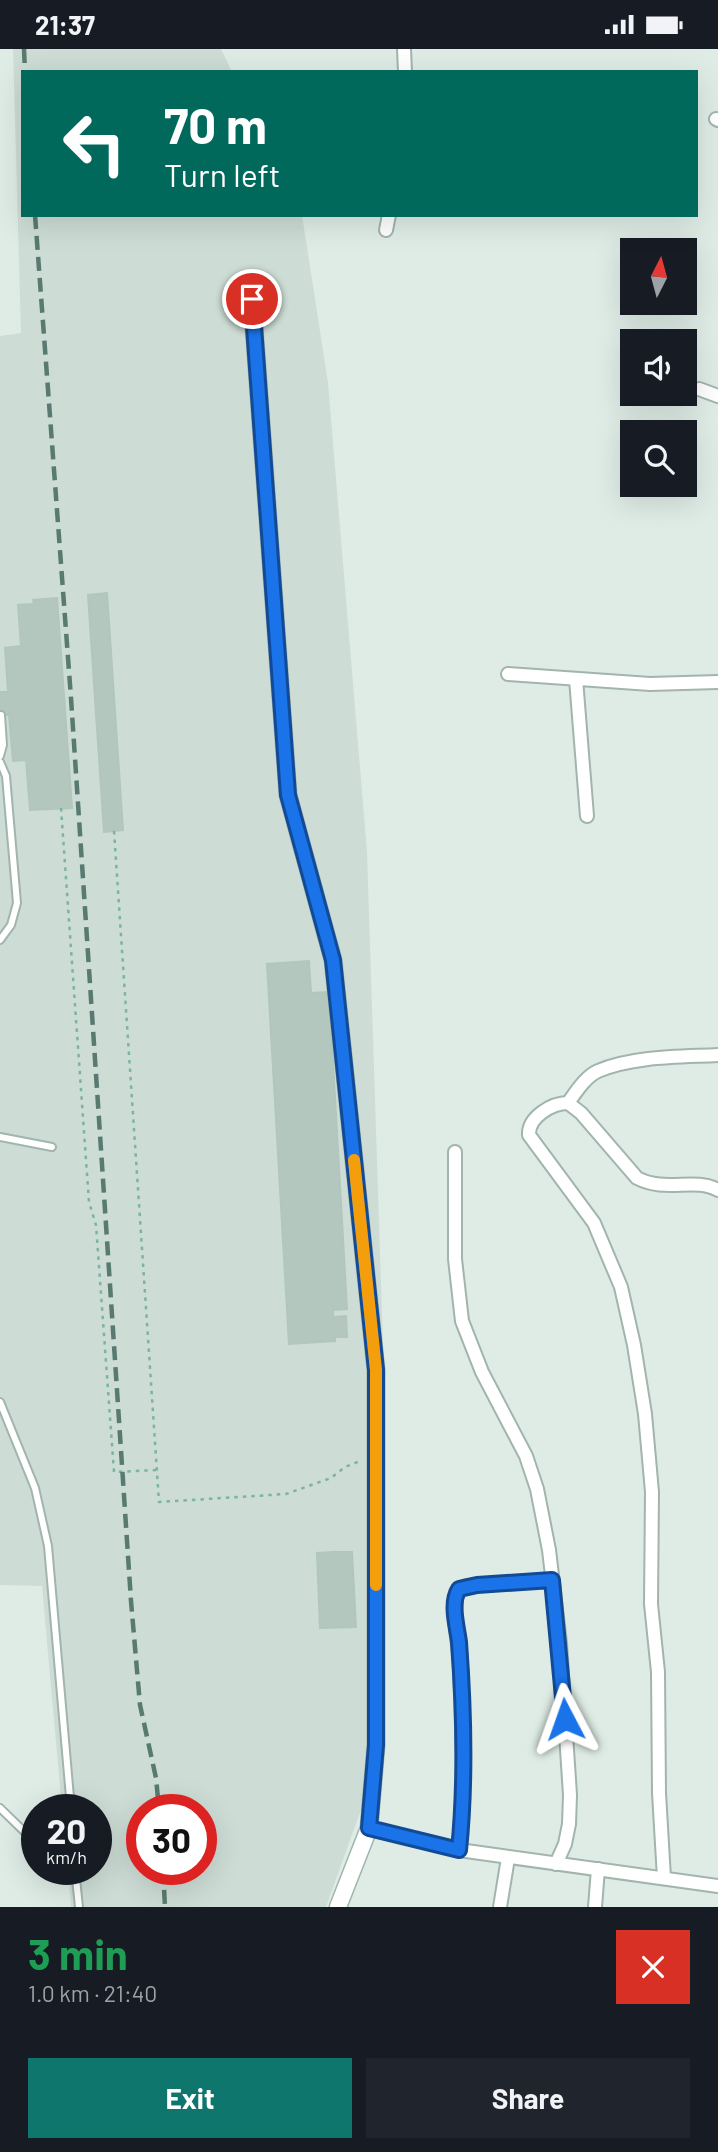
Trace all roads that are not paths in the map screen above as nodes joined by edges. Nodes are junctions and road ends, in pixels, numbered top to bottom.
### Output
1 (404, 49) edge
2 (405, 70) edge
3 (389, 217) edge
4 (386, 230) dead end
5 (252, 299) dead end
6 (699, 389) dead end
7 (718, 396) edge
8 (508, 674) dead end
9 (576, 679) junction
10 (718, 682) edge
11 (1, 715) edge
12 (0, 756) edge
13 (0, 762) edge
14 (587, 815) dead end
15 (0, 940) edge
16 (718, 1055) edge
17 (568, 1103) junction
18 (0, 1137) edge
19 (52, 1147) dead end
20 (455, 1152) dead end
21 (718, 1190) edge
22 (0, 1402) edge
23 (552, 1580) junction
24 (70, 1794) edge
25 (0, 1808) edge
26 (21, 1828) edge
27 (369, 1828) junction
28 (459, 1850) junction
29 (508, 1858) junction
30 (556, 1864) junction
31 (598, 1868) junction
32 (664, 1878) junction
33 (77, 1885) edge
34 (718, 1886) edge
35 (79, 1907) edge
36 (338, 1907) edge
37 (500, 1907) edge
38 (595, 1907) edge

1 - 2 street
3 - 4 street
5 - 27 street
6 - 7 street
8 - 9 street
9 - 10 street
9 - 14 street
11 - 12 lane
13 - 15 lane
16 - 17 street
17 - 21 street
17 - 32 street
18 - 19 lane
20 - 23 street
22 - 24 lane
23 - 28 street
23 - 30 street
25 - 26 lane
27 - 28 street
27 - 36 street
28 - 29 street
29 - 30 street
29 - 37 street
30 - 31 street
31 - 32 street
31 - 38 street
32 - 34 street
33 - 35 lane

